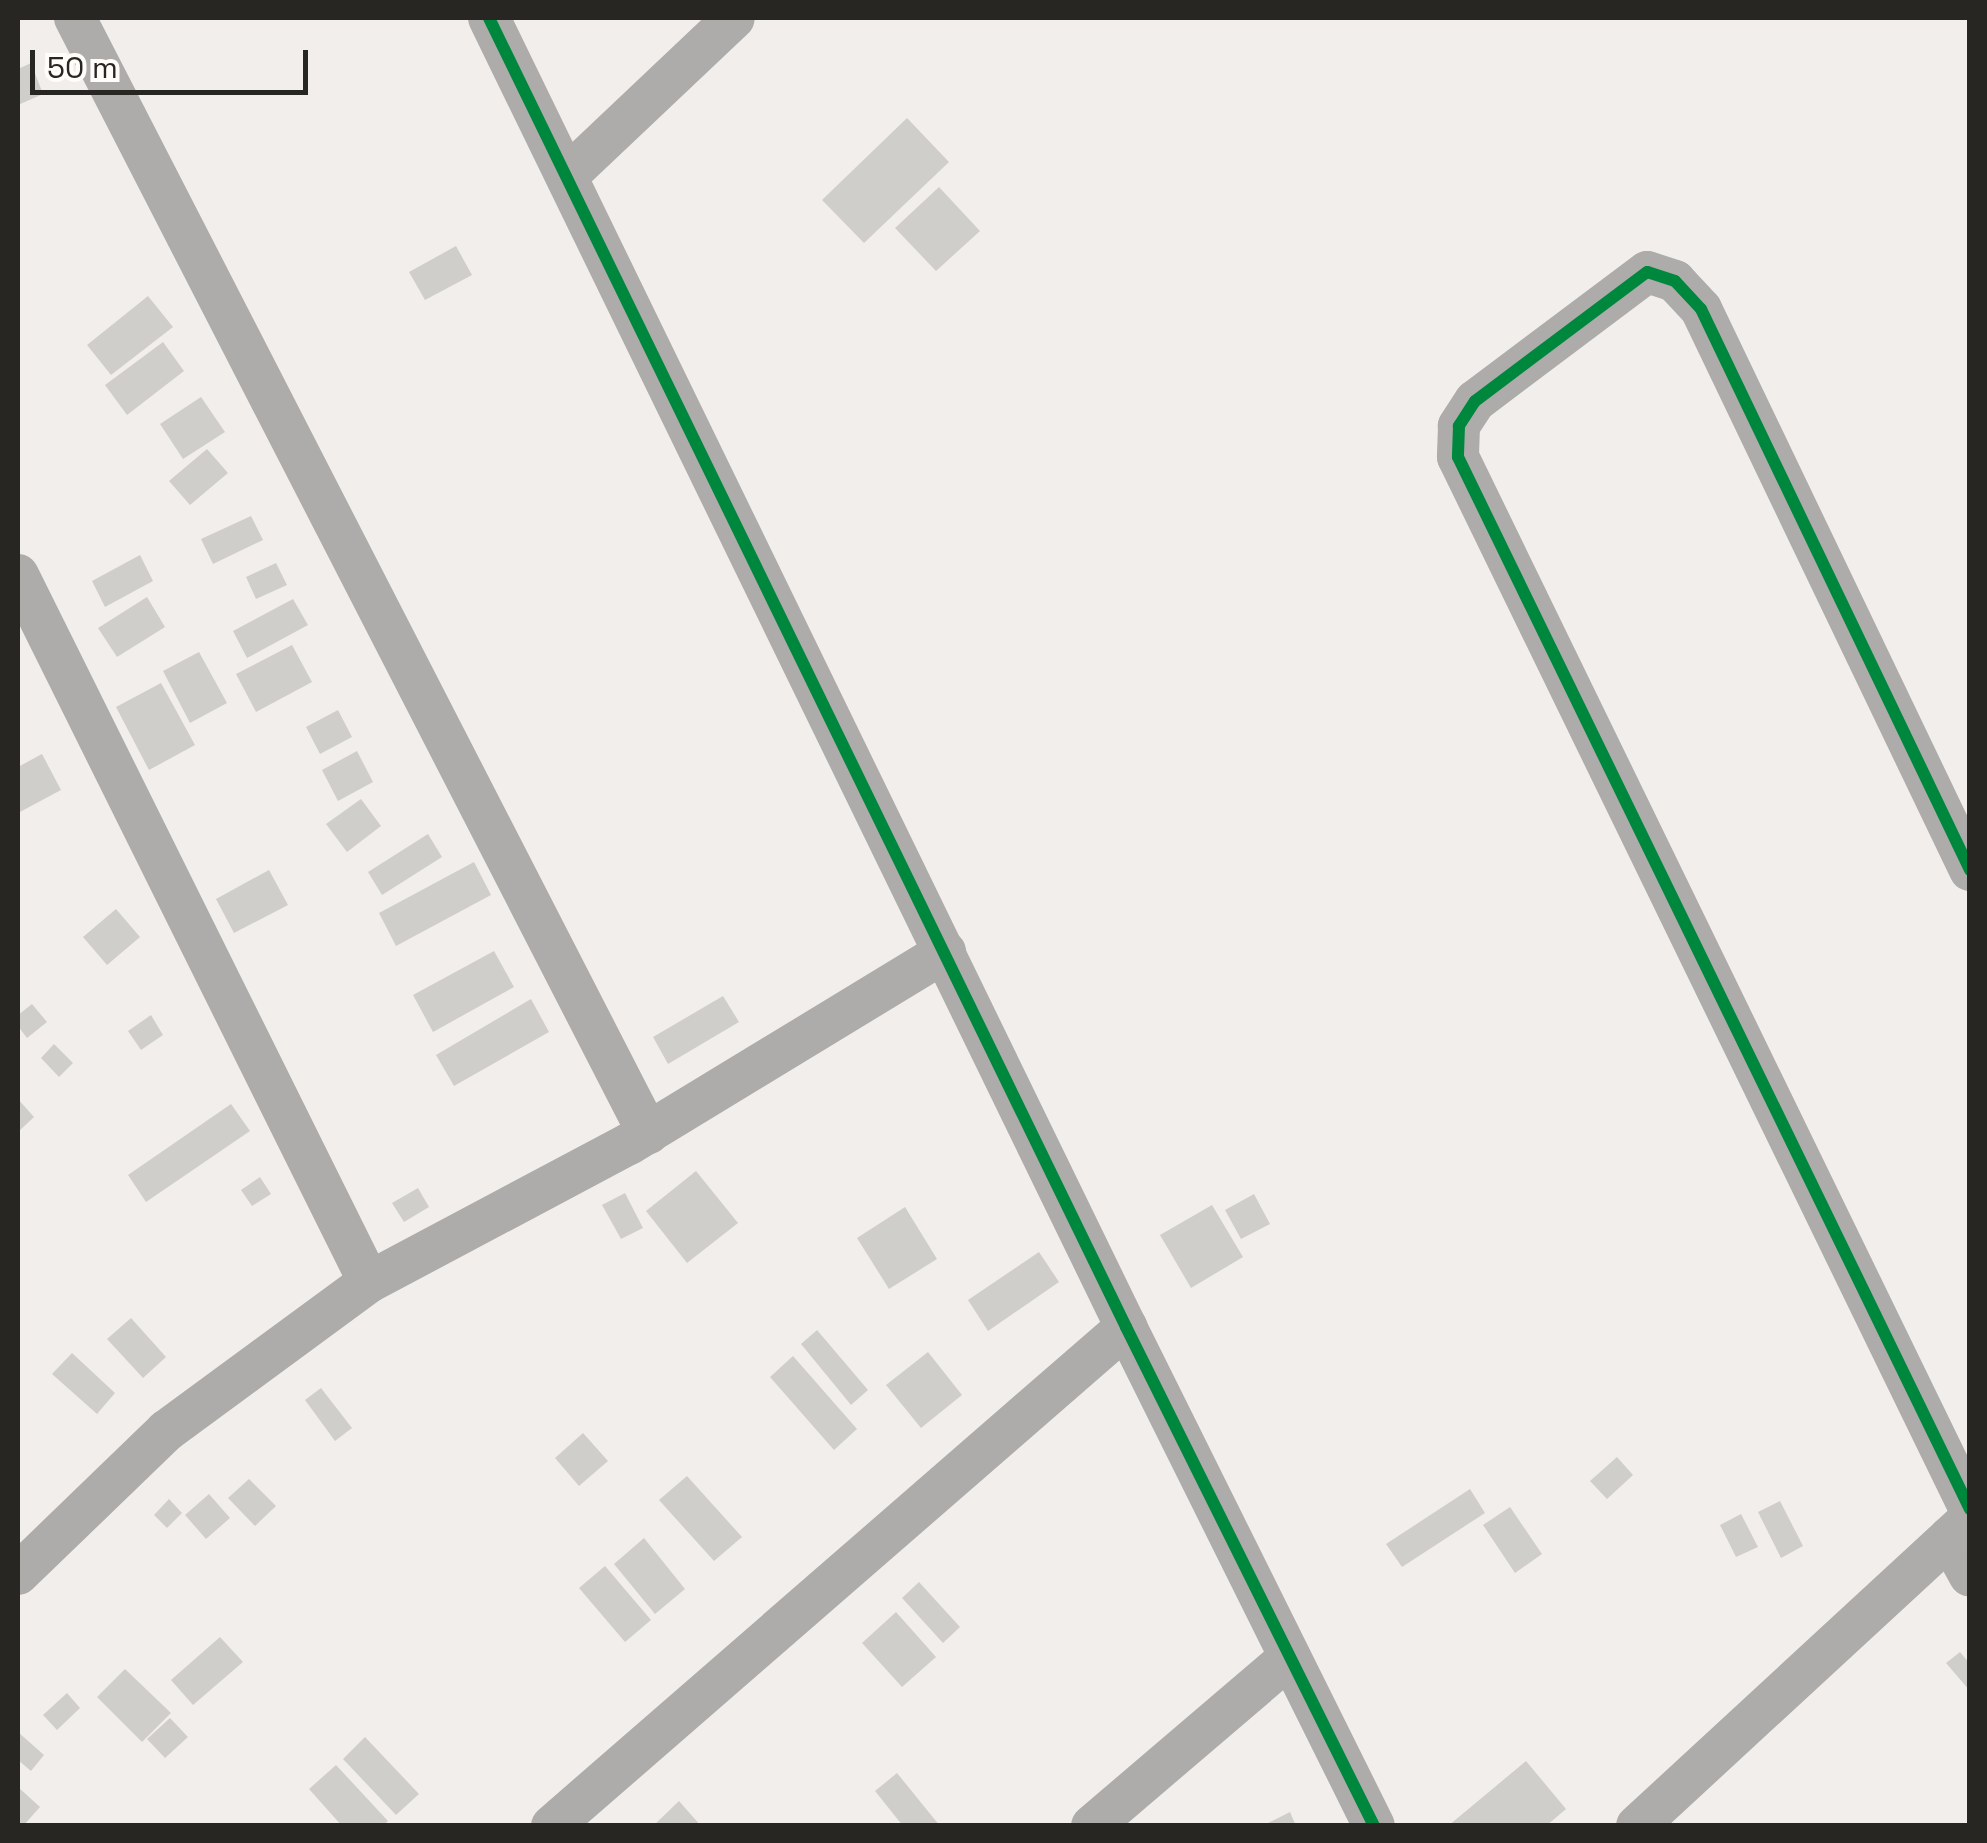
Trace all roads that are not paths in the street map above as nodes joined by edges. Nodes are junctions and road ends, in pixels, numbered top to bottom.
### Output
1 (75, 18) edge
2 (489, 18) edge
3 (734, 18) edge
4 (568, 175) junction
5 (18, 576) edge
6 (1970, 870) edge
7 (945, 952) junction
8 (648, 1133) junction
9 (369, 1282) junction
10 (1126, 1327) junction
11 (1963, 1522) edge
12 (18, 1574) edge
13 (1970, 1576) edge
14 (1290, 1657) junction
15 (552, 1826) edge
16 (1092, 1826) edge
17 (1374, 1826) edge
18 (1637, 1826) edge

1 - 8 street
2 - 4 street
3 - 4 street
4 - 7 street
5 - 9 street
6 - 11 street
7 - 8 street
7 - 10 street
8 - 9 street
9 - 12 street
10 - 14 street
10 - 15 street
11 - 13 street
11 - 18 street
14 - 16 street
14 - 17 street

